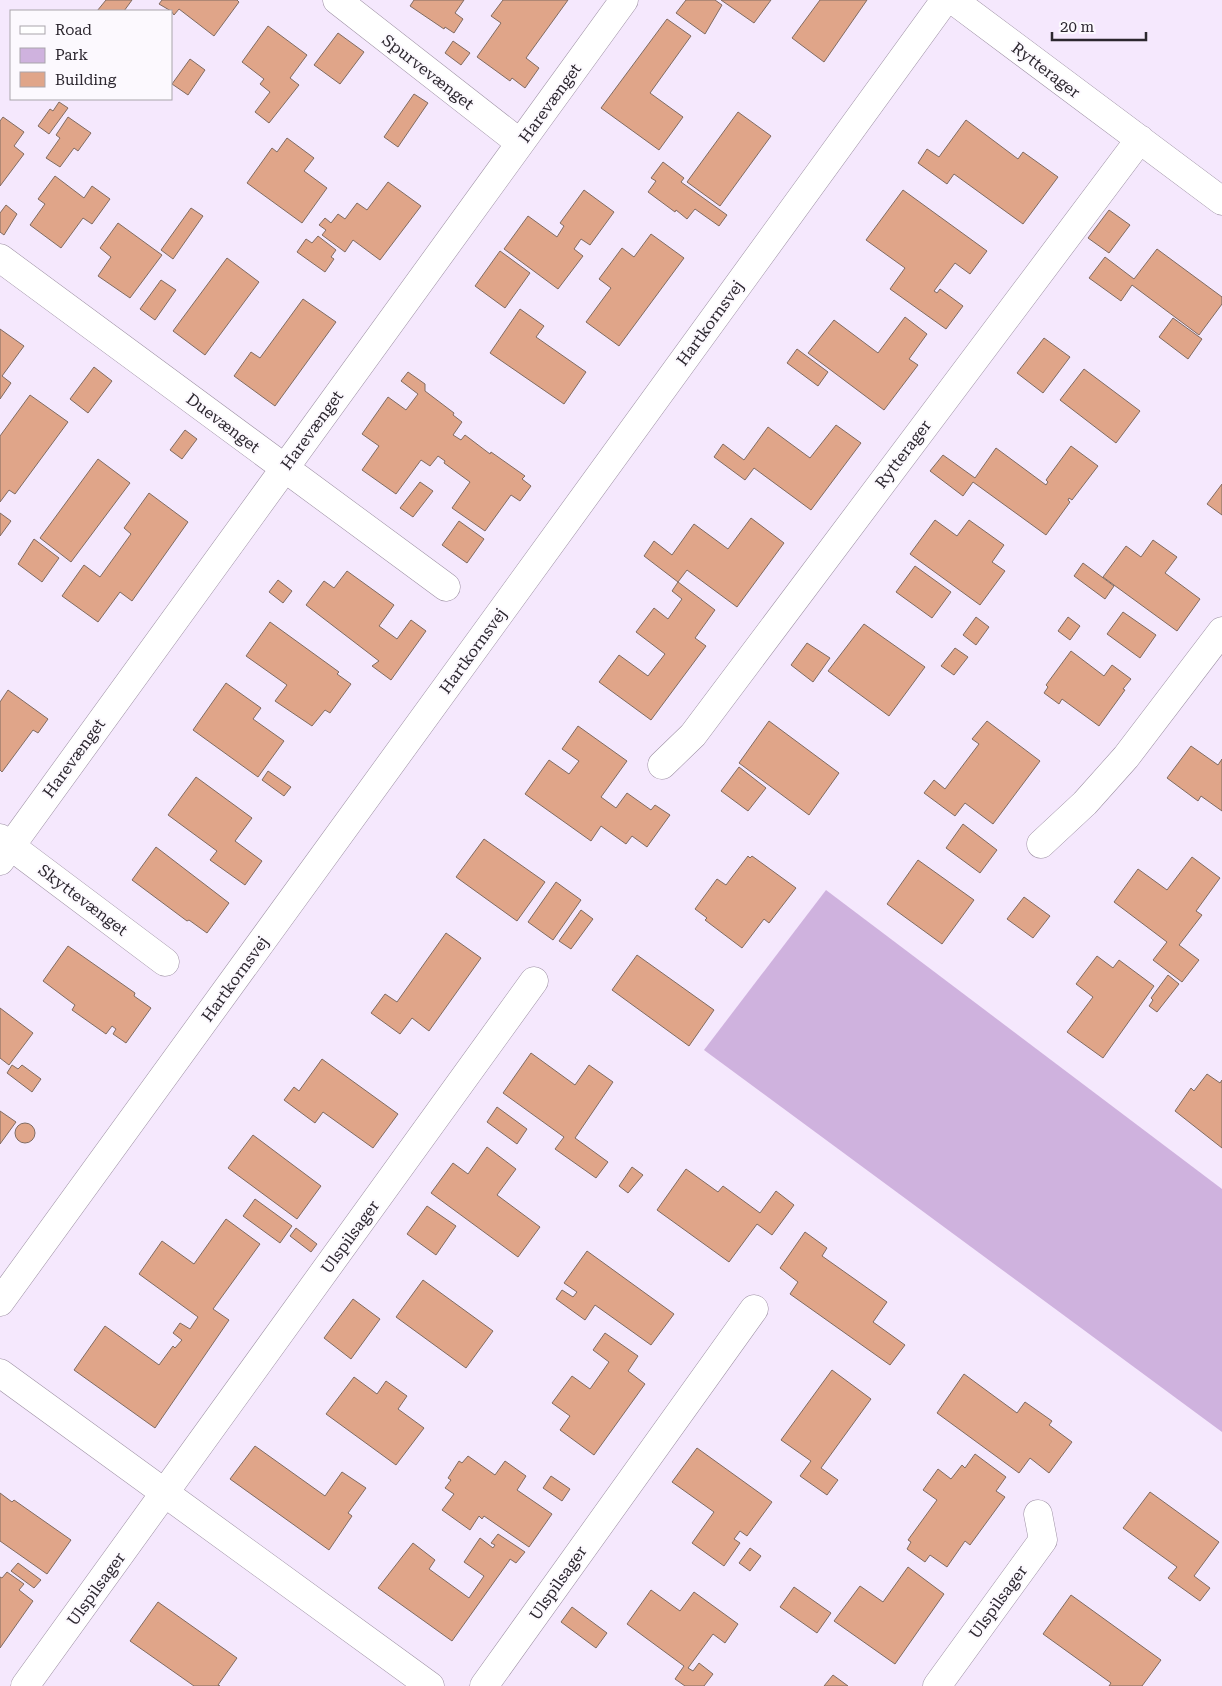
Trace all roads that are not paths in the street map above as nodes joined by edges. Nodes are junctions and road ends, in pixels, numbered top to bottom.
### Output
1 (336, 0) edge
2 (624, 0) edge
3 (945, 0) edge
4 (953, 0) edge
5 (1140, 139) junction
6 (520, 143) junction
7 (1222, 201) edge
8 (0, 258) edge
9 (284, 469) junction
10 (446, 587) dead end
11 (1222, 631) edge
12 (662, 765) dead end
13 (1041, 844) dead end
14 (4, 848) edge
15 (165, 962) dead end
16 (534, 981) dead end
17 (0, 1302) edge
18 (754, 1309) dead end
19 (0, 1373) edge
20 (166, 1492) junction
21 (1038, 1514) dead end
22 (25, 1686) edge
23 (430, 1686) edge
24 (484, 1686) edge
25 (938, 1686) edge

1 - 6 street, Spurvevænget
2 - 6 street, Harevænget
3 - 17 street, Hartkornsvej
4 - 5 street, Rytterager
5 - 7 street, Rytterager
5 - 12 street, Rytterager
6 - 9 street, Harevænget
8 - 9 street, Duevænget
9 - 10 street, Duevænget
9 - 14 street, Harevænget
11 - 13 street
14 - 15 street, Skyttevænget
16 - 20 street, Ulspilsager
18 - 24 street, Ulspilsager
19 - 20 street
20 - 22 street, Ulspilsager
20 - 23 street
21 - 25 street, Ulspilsager

